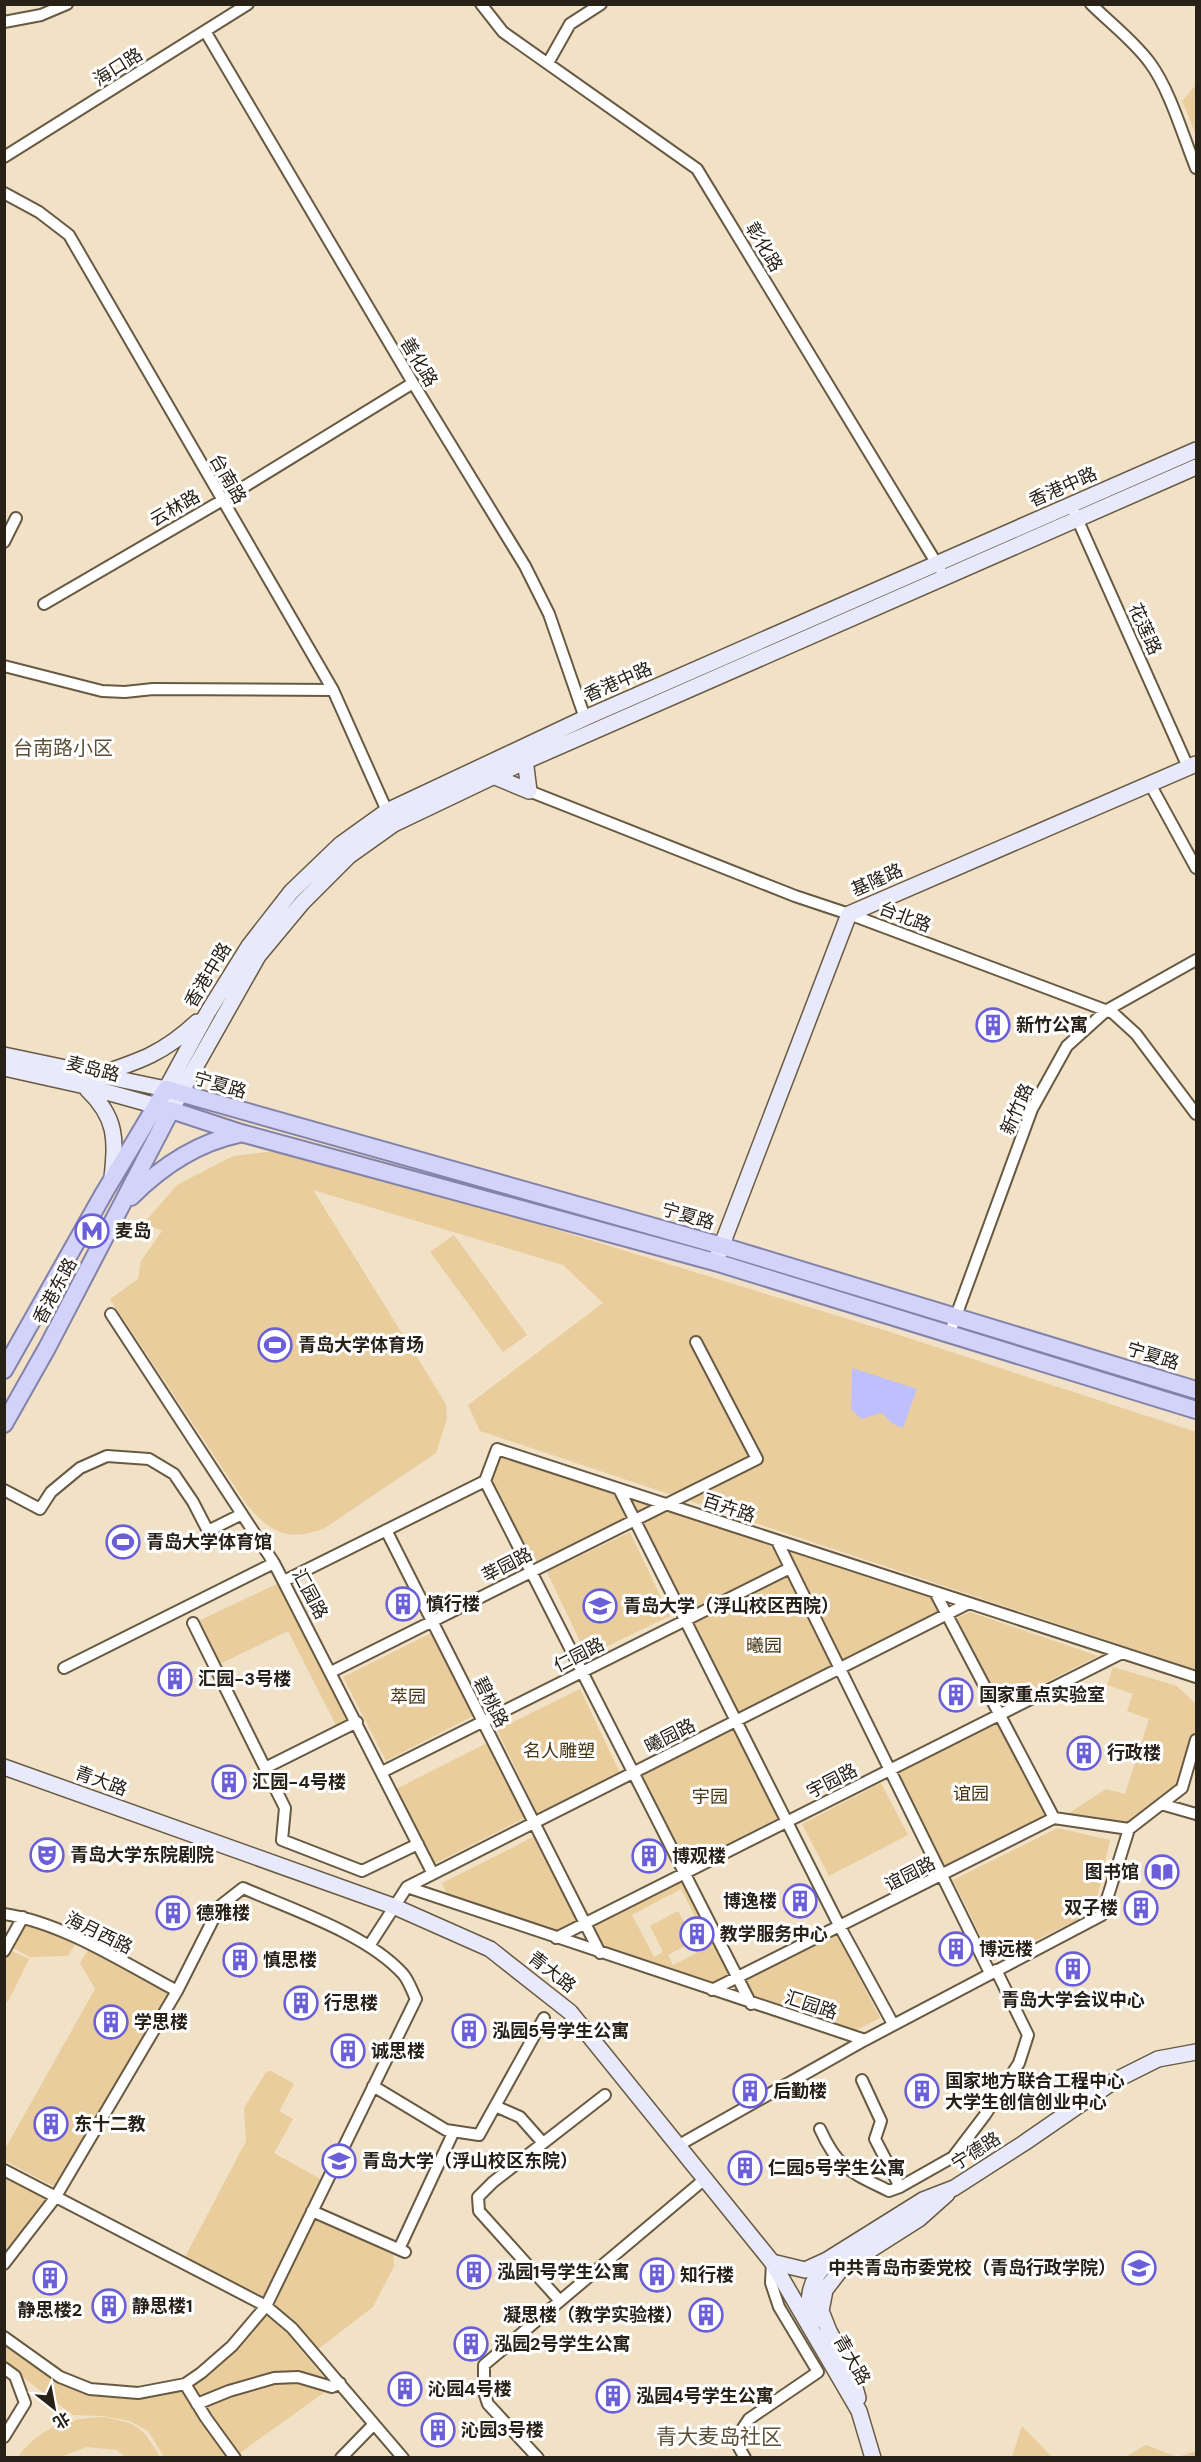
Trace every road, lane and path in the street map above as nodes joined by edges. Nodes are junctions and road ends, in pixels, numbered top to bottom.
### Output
1 (67, 4) edge
2 (248, 4) edge
3 (481, 4) edge
4 (601, 4) edge
5 (1091, 4) edge
6 (4, 22) edge
7 (206, 31) junction
8 (548, 63) junction
9 (4, 157) edge
10 (1197, 168) edge
11 (4, 193) edge
12 (412, 383) junction
13 (1197, 450) edge
14 (1197, 467) edge
15 (221, 501) junction
16 (1075, 512) junction
17 (16, 518) dead end
18 (4, 542) edge
19 (941, 569) junction
20 (44, 603) dead end
21 (4, 666) edge
22 (333, 690) junction
23 (585, 718) junction
24 (525, 753) junction
25 (1192, 765) edge
26 (478, 767) junction
27 (493, 777) junction
28 (1150, 784) junction
29 (529, 791) junction
30 (387, 812) junction
31 (1197, 868) edge
32 (849, 914) junction
33 (1197, 960) edge
34 (1107, 1010) junction
35 (208, 1012) junction
36 (4, 1054) edge
37 (4, 1068) edge
38 (96, 1075) junction
39 (85, 1086) junction
40 (173, 1091) junction
41 (164, 1108) junction
42 (1197, 1114) edge
43 (241, 1133) junction
44 (112, 1178) junction
45 (120, 1209) junction
46 (718, 1254) junction
47 (111, 1314) dead end
48 (955, 1318) junction
49 (949, 1335) junction
50 (696, 1342) dead end
51 (4, 1370) edge
52 (1197, 1390) edge
53 (1197, 1410) edge
54 (4, 1424) edge
55 (484, 1481) junction
56 (619, 1489) junction
57 (4, 1490) edge
58 (665, 1504) junction
59 (242, 1514) junction
60 (634, 1520) junction
61 (386, 1530) junction
62 (777, 1541) junction
63 (274, 1563) junction
64 (790, 1568) junction
65 (531, 1572) junction
66 (284, 1581) junction
67 (935, 1592) junction
68 (969, 1603) junction
69 (946, 1615) junction
70 (432, 1621) junction
71 (685, 1621) junction
72 (193, 1623) dead end
73 (1122, 1653) junction
74 (64, 1668) dead end
75 (840, 1669) junction
76 (331, 1672) junction
77 (582, 1672) junction
78 (1197, 1677) edge
79 (999, 1715) junction
80 (736, 1721) junction
81 (357, 1722) junction
82 (483, 1722) junction
83 (1197, 1740) edge
84 (4, 1767) edge
85 (265, 1768) junction
86 (889, 1770) junction
87 (382, 1772) junction
88 (634, 1773) junction
89 (1161, 1804) junction
90 (1197, 1814) edge
91 (1054, 1818) junction
92 (534, 1822) junction
93 (787, 1822) junction
94 (1129, 1829) junction
95 (418, 1844) junction
96 (685, 1873) junction
97 (433, 1874) junction
98 (941, 1877) junction
99 (407, 1887) junction
100 (393, 1906) junction
101 (4, 1914) edge
102 (22, 1917) junction
103 (585, 1923) junction
104 (840, 1927) junction
105 (556, 1938) junction
106 (369, 1947) junction
107 (4, 1951) edge
108 (600, 1953) junction
109 (993, 1972) junction
110 (738, 1978) junction
111 (712, 1990) junction
112 (177, 1991) junction
113 (752, 2004) junction
114 (544, 2018) dead end
115 (893, 2024) junction
116 (865, 2040) junction
117 (1197, 2052) edge
118 (862, 2080) dead end
119 (373, 2086) junction
120 (605, 2095) dead end
121 (495, 2106) junction
122 (820, 2129) dead end
123 (454, 2131) junction
124 (543, 2143) junction
125 (679, 2145) junction
126 (4, 2170) edge
127 (706, 2178) junction
128 (900, 2187) junction
129 (954, 2188) junction
130 (55, 2198) junction
131 (312, 2211) junction
132 (836, 2254) junction
133 (772, 2262) junction
134 (4, 2264) edge
135 (560, 2301) junction
136 (266, 2306) junction
137 (815, 2336) junction
138 (4, 2337) edge
139 (4, 2368) edge
140 (340, 2383) junction
141 (185, 2384) junction
142 (197, 2404) junction
143 (859, 2411) junction
144 (374, 2424) junction
145 (4, 2437) edge
146 (235, 2457) edge
147 (341, 2457) edge
148 (403, 2457) edge
149 (538, 2457) edge
150 (745, 2457) edge
151 (873, 2457) edge

1 - 6 street
2 - 7 street, 海口路
3 - 8 street, 彰化路
4 - 8 street
5 - 10 street
7 - 9 street, 海口路
7 - 12 street, 善化路
8 - 19 street, 彰化路
11 - 15 street, 台南路
12 - 15 street, 云林路
12 - 23 street, 善化路
13 - 16 main road, 香港中路
14 - 16 main road, 香港中路
15 - 20 street, 云林路
15 - 22 street, 台南路
16 - 19 main road, 香港中路
16 - 25 street, 花莲路
17 - 18 street
19 - 23 main road, 香港中路
19 - 24 main road, 香港中路
21 - 22 street
22 - 30 street, 台南路
23 - 24 main road, 香港中路
24 - 26 main road, 香港中路
24 - 27 main road, 香港中路
24 - 29 main road
25 - 28 main road, 基隆路
26 - 27 main road
26 - 30 main road, 香港中路
27 - 29 main road
27 - 40 main road, 香港中路
28 - 31 street
28 - 32 main road, 基隆路
29 - 32 street, 台北路
30 - 35 main road, 香港中路
32 - 34 street, 台北路
32 - 46 main road, 基隆路
33 - 34 street, 新竹路
34 - 42 street, 台北路
34 - 48 street, 新竹路
35 - 38 main road
35 - 40 main road, 香港中路
36 - 38 main road, 麦岛路
37 - 39 main road, 麦岛路
38 - 40 main road, 麦岛路
39 - 41 main road, 麦岛路
39 - 44 main road
40 - 41 main road, 香港东路
40 - 46 main road, 宁夏路
41 - 43 main road, 宁夏路
41 - 44 main road, 香港东路
41 - 45 main road, 香港东路
43 - 45 main road
43 - 46 main road, 宁夏路
44 - 51 main road, 香港东路
45 - 54 main road, 香港东路
46 - 48 main road, 宁夏路
46 - 49 main road, 宁夏路
47 - 59 street, 汇园路
48 - 49 street, 新竹路
48 - 52 main road, 宁夏路
49 - 53 main road, 宁夏路
50 - 58 street
55 - 56 street, 百卉路
55 - 61 street
55 - 65 street
56 - 58 street, 百卉路
56 - 60 street
57 - 59 street
58 - 60 street
58 - 62 street, 百卉路
59 - 63 street, 汇园路
60 - 65 street
60 - 71 street
61 - 66 street
61 - 70 street, 碧桃路
62 - 64 street
62 - 67 street, 百卉路
63 - 66 street, 汇园路
63 - 74 street
64 - 71 street, 仁园路
64 - 75 street
65 - 70 street
65 - 77 street
66 - 76 street, 汇园路
67 - 68 street, 百卉路
67 - 69 street
68 - 69 street, 曦园路
68 - 73 street, 百卉路
69 - 75 street, 曦园路
69 - 79 street
70 - 76 street
70 - 82 street, 碧桃路
71 - 77 street, 仁园路
71 - 80 street
72 - 85 street
73 - 78 street, 百卉路
73 - 79 street, 宇园路
75 - 80 street, 曦园路
75 - 86 street
76 - 81 street, 汇园路
77 - 82 street, 仁园路
77 - 88 street
79 - 86 street, 宇园路
79 - 91 street
80 - 88 street, 曦园路
80 - 93 street
81 - 85 street
81 - 87 street, 汇园路
82 - 87 street, 仁园路
82 - 92 street, 碧桃路
83 - 89 street
84 - 100 main road, 青大路
85 - 95 street
86 - 93 street, 宇园路
86 - 98 street
87 - 95 street, 汇园路
88 - 92 street, 曦园路
88 - 96 street
89 - 90 street
89 - 94 street
91 - 94 street
91 - 98 street, 谊园路
92 - 97 street, 曦园路
92 - 103 street, 碧桃路
93 - 96 street, 宇园路
93 - 104 street
94 - 109 street
95 - 97 street, 汇园路
96 - 103 street, 宇园路
96 - 110 street
97 - 99 street, 曦园路
98 - 104 street, 谊园路
98 - 109 street
99 - 100 street, 曦园路
99 - 105 street, 汇园路
100 - 106 street, 曦园路
100 - 125 main road, 青大路
101 - 102 street, 海月西路
102 - 107 street
102 - 112 street, 海月西路
103 - 105 street, 宇园路
103 - 108 street, 碧桃路
104 - 110 street, 谊园路
104 - 115 street
105 - 108 street, 汇园路
106 - 112 street
106 - 119 street
108 - 111 street, 汇园路
109 - 115 street
109 - 128 street
110 - 111 street, 谊园路
110 - 113 street
111 - 113 street, 汇园路
112 - 130 street
113 - 116 street, 汇园路
114 - 121 street
115 - 116 street
116 - 125 street
117 - 129 main road, 宁德路
118 - 128 street
119 - 123 street
119 - 131 street
120 - 124 street
121 - 123 street
121 - 124 street
122 - 128 street
123 - 131 street
124 - 135 street
125 - 127 main road, 青大路
126 - 130 street
127 - 133 main road, 青大路
127 - 135 street
129 - 132 main road, 宁德路
129 - 143 main road
130 - 134 street
130 - 136 street
131 - 136 street
132 - 133 main road, 宁德路
132 - 137 main road
133 - 137 main road, 青大路
133 - 150 street
135 - 149 street
136 - 140 street
136 - 141 street
137 - 143 main road, 青大路
138 - 141 street
139 - 145 street
140 - 142 street
140 - 144 street
141 - 142 street
142 - 146 street
143 - 151 main road, 青大路
144 - 147 street
144 - 148 street

